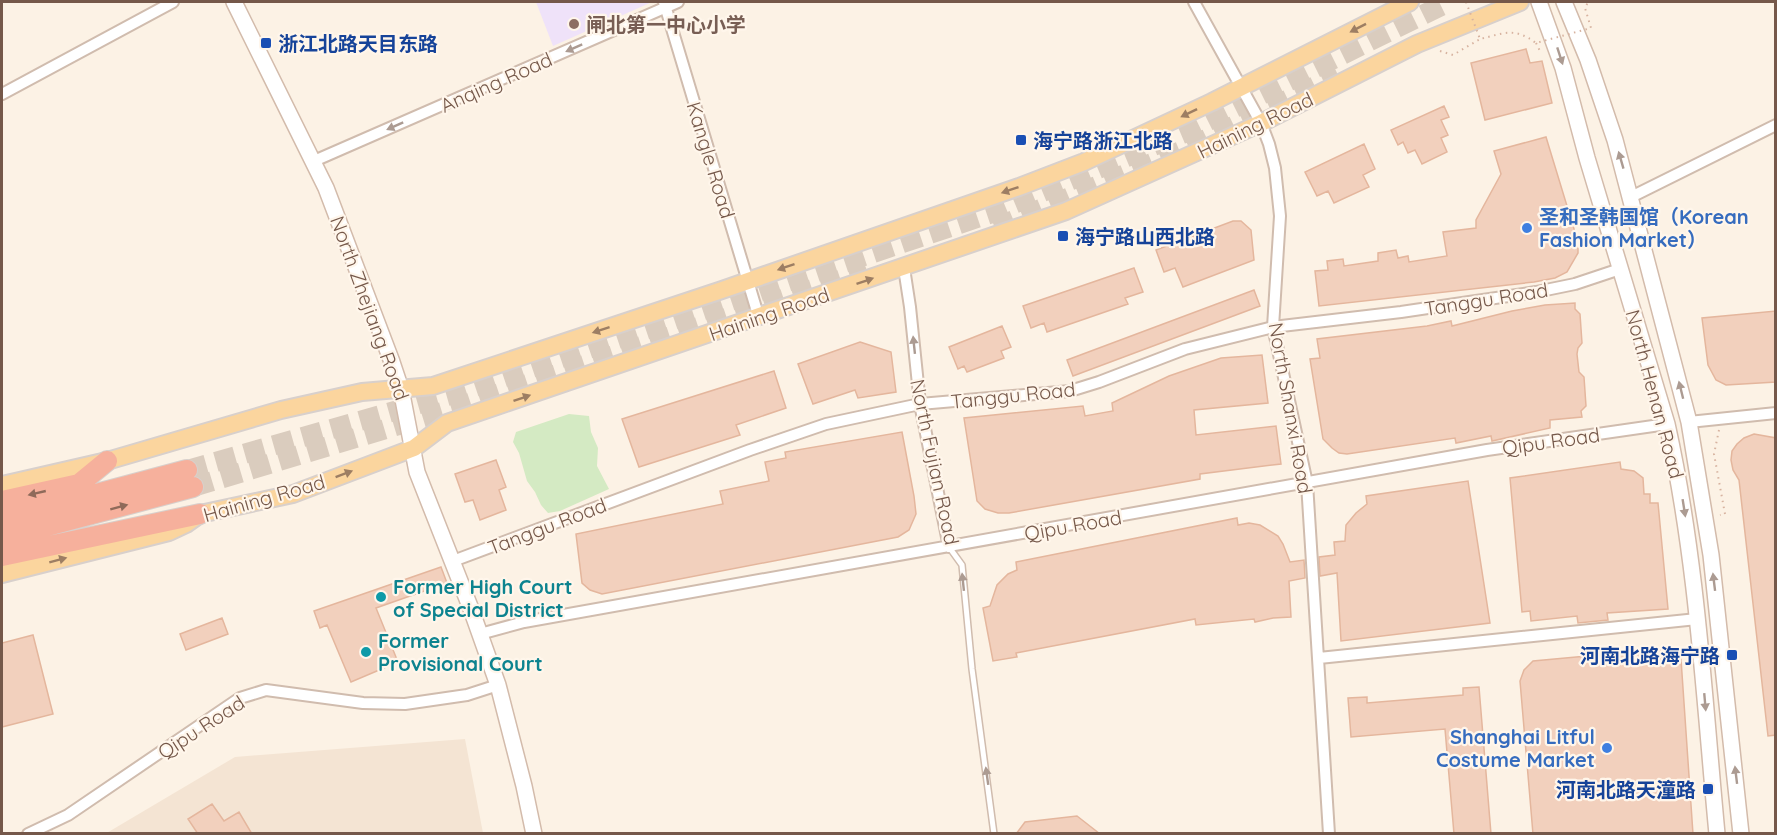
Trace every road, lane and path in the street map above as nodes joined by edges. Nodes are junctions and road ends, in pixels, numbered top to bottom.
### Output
1 (173, 2) edge
2 (234, 2) edge
3 (678, 2) edge
4 (1194, 2) edge
5 (1410, 2) edge
6 (1466, 2) edge
7 (1520, 2) edge
8 (1539, 2) edge
9 (1564, 2) edge
10 (1588, 2) edge
11 (665, 4) edge
12 (1480, 39) junction
13 (1453, 55) dead end
14 (1242, 87) junction
15 (2, 94) edge
16 (1261, 123) junction
17 (1776, 125) edge
18 (314, 161) junction
19 (1631, 197) junction
20 (904, 268) junction
21 (1620, 269) junction
22 (748, 280) junction
23 (759, 318) junction
24 (1273, 327) junction
25 (401, 389) junction
26 (920, 404) junction
27 (1776, 413) edge
28 (1721, 418) junction
29 (1689, 422) junction
30 (1667, 424) junction
31 (414, 448) junction
32 (106, 461) junction
33 (1307, 483) junction
34 (2, 485) edge
35 (2, 501) edge
36 (1725, 513) dead end
37 (200, 514) junction
38 (2, 519) edge
39 (2, 538) edge
40 (949, 547) junction
41 (2, 556) edge
42 (453, 561) junction
43 (2, 574) edge
44 (1697, 619) junction
45 (480, 634) junction
46 (1319, 658) junction
47 (498, 685) junction
48 (28, 834) edge
49 (534, 834) edge
50 (994, 834) edge
51 (1329, 834) edge
52 (1717, 834) edge
53 (1742, 834) edge

1 - 15 street
2 - 18 main road, North Zhejiang Road
3 - 11 street, Anqing Road
4 - 14 street, North Shanxi Road
5 -> 14 main road, Haining Road
6 - 12 path, bridge
7 - 16 main road, Haining Road
8 -> 21 main road, North Henan Road
19 -> 9 main road, North Henan Road
10 - 12 path, bridge
11 -> 18 street, Anqing Road
11 - 22 street, Kangle Road
12 - 13 path
14 - 16 street, North Shanxi Road
14 -> 22 main road, Haining Road
16 - 20 main road, Haining Road
16 - 24 street, North Shanxi Road
17 - 19 street
18 - 25 main road, North Zhejiang Road
29 -> 19 main road, North Henan Road
23 -> 20 main road, Haining Road
26 -> 20 street, North Fujian Road
21 - 24 street, Tanggu Road
21 - 30 main road, North Henan Road
22 - 23 street, Kangle Road
22 -> 25 main road, Haining Road
31 -> 23 main road, Haining Road
24 - 26 street, Tanggu Road
24 - 33 street, North Shanxi Road
25 - 31 main road, North Zhejiang Road
25 - 32 main road, Haining Road
26 - 40 street, North Fujian Road
26 - 42 street, Tanggu Road
27 - 28 street
28 - 29 street
28 - 36 path
53 -> 29 main road, North Henan Road
30 - 33 street, Qipu Road
30 -> 44 main road, North Henan Road
37 -> 31 main road, Haining Road
31 - 42 main road, North Zhejiang Road
32 - 34 main road, Haining Road
32 -> 35 highway
33 - 40 street, Qipu Road
33 - 46 street, North Shanxi Road
37 - 41 highway
43 -> 37 main road, Haining Road
39 -> 38 highway
40 - 45 street, Qipu Road
50 -> 40 lane, North Fujian Road
42 - 45 main road, North Zhejiang Road
44 - 46 street
44 -> 52 main road, North Henan Road
45 - 47 main road, North Zhejiang Road
46 - 51 street, North Shanxi Road
47 - 48 street, Qipu Road
47 - 49 main road, North Zhejiang Road

